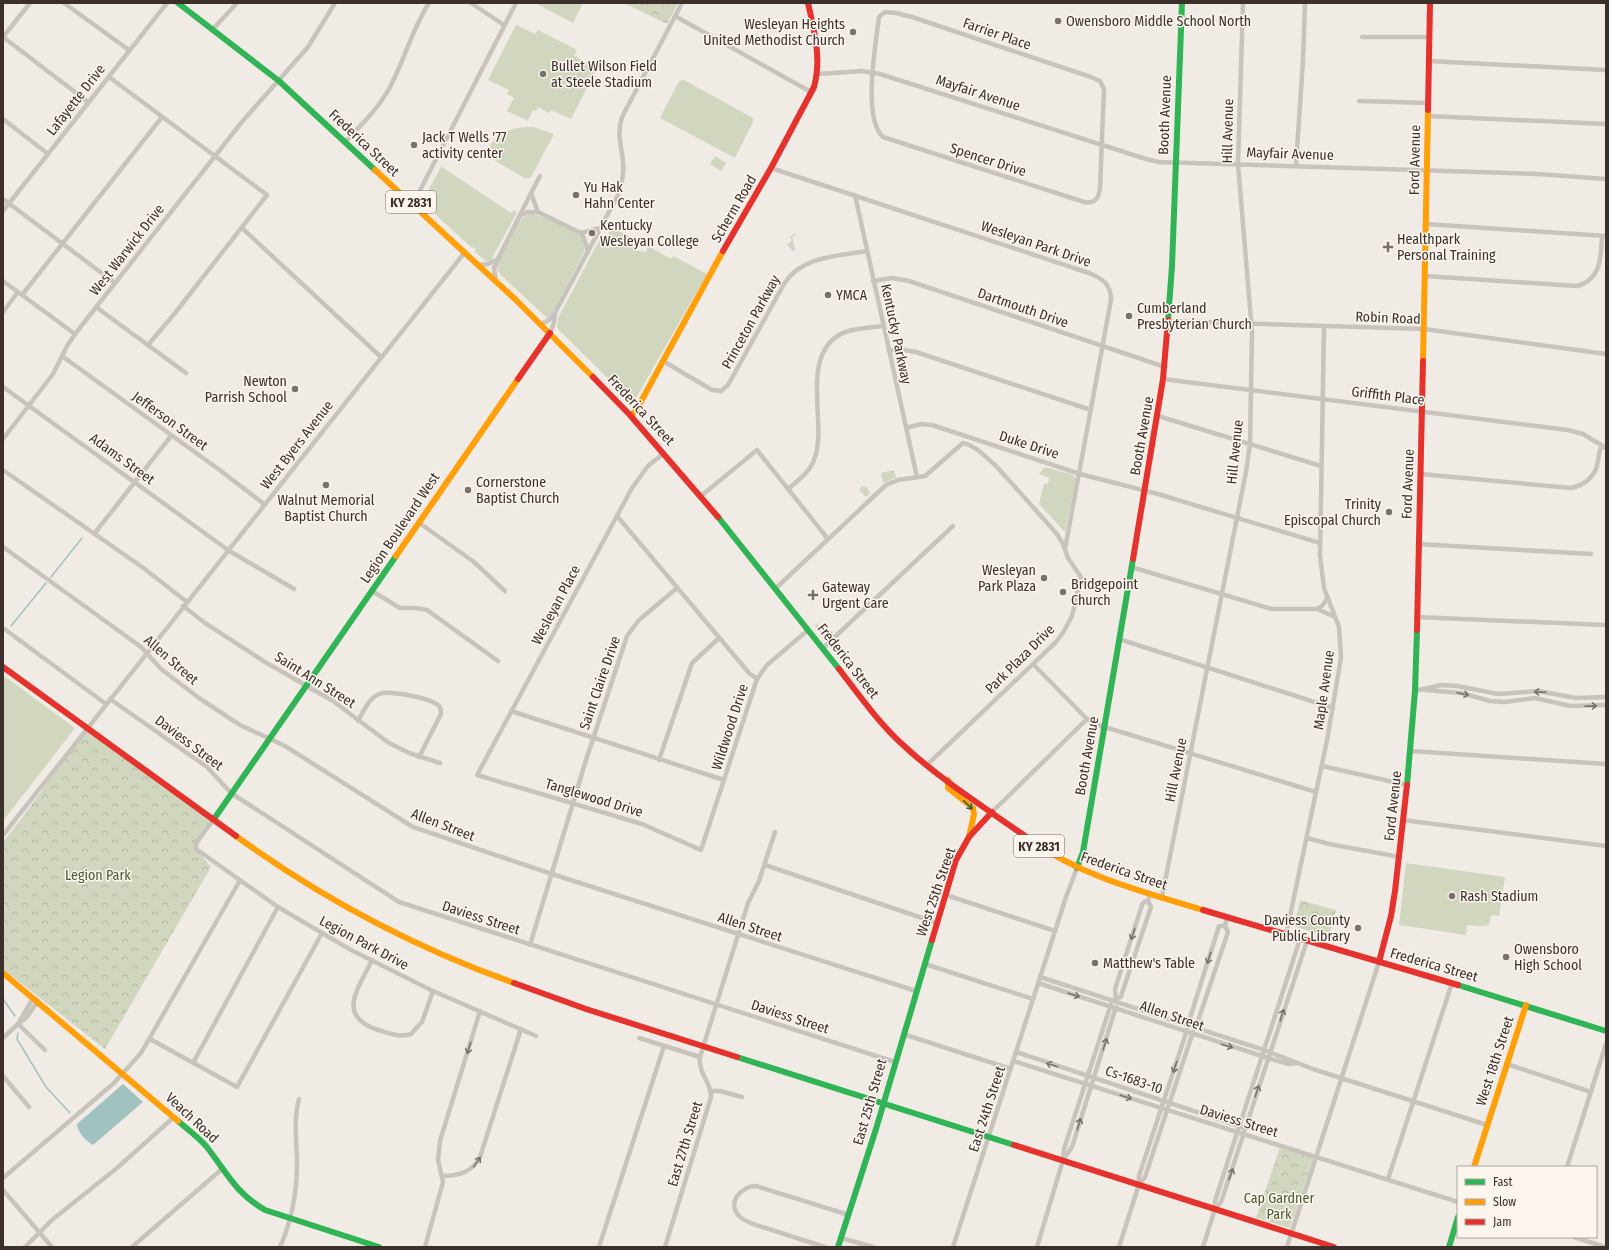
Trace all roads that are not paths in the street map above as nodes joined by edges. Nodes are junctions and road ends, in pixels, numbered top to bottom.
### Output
1 (30, 3) edge
2 (64, 3) edge
3 (167, 3) edge
4 (178, 3) edge
5 (237, 3) edge
6 (334, 3) edge
7 (429, 3) edge
8 (471, 3) edge
9 (516, 3) edge
10 (682, 3) edge
11 (808, 3) edge
12 (1182, 3) edge
13 (1243, 3) edge
14 (1305, 3) edge
15 (1430, 3) edge
16 (675, 16) junction
17 (504, 25) junction
18 (213, 29) junction
19 (3, 37) edge
20 (1362, 37) dead end
21 (1429, 37) junction
22 (129, 50) junction
23 (1429, 61) junction
24 (1606, 70) edge
25 (872, 72) junction
26 (819, 74) junction
27 (109, 76) junction
28 (279, 81) junction
29 (811, 92) junction
30 (1359, 101) dead end
31 (88, 102) junction
32 (1428, 103) junction
33 (1428, 116) junction
34 (162, 117) junction
35 (3, 119) edge
36 (1606, 124) edge
37 (346, 142) junction
38 (1102, 145) junction
39 (48, 154) junction
40 (215, 156) junction
41 (1175, 162) junction
42 (1238, 164) junction
43 (1296, 165) junction
44 (771, 168) junction
45 (1427, 170) junction
46 (540, 176) dead end
47 (1606, 179) edge
48 (531, 192) junction
49 (855, 195) junction
50 (3, 199) edge
51 (9, 203) junction
52 (413, 204) junction
53 (3, 211) edge
54 (538, 212) junction
55 (519, 216) junction
56 (1426, 224) junction
57 (242, 228) junction
58 (600, 228) junction
59 (580, 233) junction
60 (1604, 236) edge
61 (63, 243) junction
62 (867, 251) junction
63 (465, 252) junction
64 (588, 252) junction
65 (498, 259) junction
66 (478, 265) junction
67 (1425, 276) junction
68 (496, 280) junction
69 (3, 281) edge
70 (873, 281) junction
71 (115, 283) junction
72 (20, 293) junction
73 (96, 307) junction
74 (3, 312) edge
75 (555, 313) junction
76 (1168, 321) junction
77 (541, 324) junction
78 (1252, 325) junction
79 (883, 326) junction
80 (1324, 327) junction
81 (1424, 330) junction
82 (550, 333) junction
83 (75, 334) junction
84 (148, 345) junction
85 (1102, 346) junction
86 (889, 351) junction
87 (1606, 354) edge
88 (62, 356) junction
89 (381, 357) junction
90 (663, 361) junction
91 (1165, 367) junction
92 (186, 373) dead end
93 (1163, 379) junction
94 (3, 387) edge
95 (1251, 391) junction
96 (1324, 400) junction
97 (30, 406) junction
98 (1091, 410) junction
99 (1422, 411) junction
100 (631, 416) junction
101 (1158, 416) junction
102 (906, 428) junction
103 (171, 436) junction
104 (3, 439) edge
105 (1250, 444) junction
106 (1604, 447) edge
107 (664, 453) junction
108 (1321, 466) junction
109 (3, 470) edge
110 (1080, 474) junction
111 (1420, 474) junction
112 (917, 477) junction
113 (135, 482) junction
114 (788, 489) junction
115 (1145, 491) junction
116 (701, 496) junction
117 (264, 504) junction
118 (617, 516) junction
119 (1237, 518) junction
120 (418, 522) junction
121 (953, 526) dead end
122 (94, 534) junction
123 (828, 540) junction
124 (1320, 543) junction
125 (1418, 544) junction
126 (3, 547) edge
127 (1065, 549) junction
128 (228, 550) junction
129 (1591, 554) dead end
130 (1131, 567) junction
131 (677, 588) junction
132 (776, 588) junction
133 (294, 589) dead end
134 (372, 591) junction
135 (505, 591) dead end
136 (1222, 593) junction
137 (1327, 598) junction
138 (185, 604) junction
139 (1317, 609) junction
140 (1335, 617) junction
141 (1416, 617) junction
142 (1606, 625) edge
143 (3, 628) edge
144 (808, 630) junction
145 (719, 638) junction
146 (1119, 639) junction
147 (823, 648) junction
148 (146, 652) junction
149 (498, 661) dead end
150 (1033, 664) junction
151 (3, 667) edge
152 (1207, 667) junction
153 (757, 679) junction
154 (306, 686) junction
155 (1425, 689) junction
156 (1415, 691) junction
157 (1606, 697) edge
158 (110, 699) junction
159 (106, 704) junction
160 (1606, 705) edge
161 (1333, 708) junction
162 (511, 711) junction
163 (1087, 719) junction
164 (358, 721) junction
165 (1105, 726) junction
166 (88, 727) junction
167 (269, 738) junction
168 (593, 738) junction
169 (1411, 751) junction
170 (1190, 753) junction
171 (419, 757) junction
172 (659, 760) junction
173 (440, 763) dead end
174 (1606, 764) edge
175 (927, 765) junction
176 (1322, 766) junction
177 (476, 775) joint
178 (724, 780) junction
179 (948, 780) junction
180 (1407, 784) junction
181 (1316, 792) junction
182 (231, 793) junction
183 (572, 805) junction
184 (992, 812) junction
185 (214, 819) junction
186 (1403, 820) junction
187 (775, 832) dead end
188 (3, 835) edge
189 (969, 837) junction
190 (1307, 838) junction
191 (1606, 846) edge
192 (701, 850) joint
193 (1400, 857) junction
194 (765, 865) junction
195 (1077, 868) junction
196 (552, 874) junction
197 (239, 882) junction
198 (1150, 894) junction
199 (946, 895) junction
200 (1162, 897) junction
201 (1148, 901) junction
202 (278, 908) junction
203 (1227, 917) junction
204 (938, 922) junction
205 (1225, 926) junction
206 (1056, 931) junction
207 (322, 933) junction
208 (738, 934) junction
209 (1286, 935) junction
210 (1304, 940) junction
211 (530, 945) junction
212 (372, 960) junction
213 (1379, 962) junction
214 (925, 964) junction
215 (3, 973) edge
216 (1040, 977) junction
217 (1038, 983) junction
218 (1452, 983) junction
219 (433, 991) junction
220 (916, 991) junction
221 (36, 999) junction
222 (1033, 999) junction
223 (1115, 1001) junction
224 (716, 1005) junction
225 (1526, 1005) junction
226 (1110, 1007) junction
227 (1116, 1009) junction
228 (480, 1011) junction
229 (18, 1024) junction
230 (1192, 1026) junction
231 (521, 1029) junction
232 (1606, 1031) edge
233 (1186, 1032) junction
234 (903, 1034) junction
235 (1192, 1034) junction
236 (536, 1036) dead end
237 (3, 1038) edge
238 (639, 1038) dead end
239 (150, 1039) junction
240 (1606, 1044) edge
241 (664, 1046) junction
242 (703, 1046) junction
243 (45, 1050) dead end
244 (1264, 1050) junction
245 (1016, 1052) junction
246 (1270, 1052) junction
247 (1262, 1056) junction
248 (700, 1057) junction
249 (1268, 1058) junction
250 (1013, 1061) junction
251 (894, 1062) junction
252 (193, 1063) junction
253 (1300, 1063) junction
254 (1507, 1064) junction
255 (1011, 1069) junction
256 (123, 1074) junction
257 (3, 1076) edge
258 (1088, 1076) junction
259 (1342, 1078) junction
260 (1094, 1079) junction
261 (1085, 1084) junction
262 (1092, 1086) junction
263 (711, 1091) junction
264 (1591, 1092) junction
265 (742, 1097) dead end
266 (299, 1099) dead end
267 (1413, 1101) junction
268 (883, 1102) junction
269 (1163, 1102) junction
270 (1170, 1104) junction
271 (28, 1107) dead end
272 (1161, 1108) junction
273 (1168, 1110) junction
274 (174, 1117) junction
275 (1487, 1125) junction
276 (1239, 1127) junction
277 (1245, 1128) junction
278 (1238, 1132) junction
279 (1244, 1134) junction
280 (989, 1136) junction
281 (1317, 1156) junction
282 (1064, 1160) junction
283 (1568, 1165) edge
284 (1474, 1166) edge
285 (222, 1169) junction
286 (443, 1176) junction
287 (3, 1178) edge
288 (1388, 1179) junction
289 (1139, 1184) junction
290 (3, 1190) edge
291 (1457, 1202) edge
292 (1215, 1209) junction
293 (848, 1215) junction
294 (290, 1219) junction
295 (1457, 1220) edge
296 (40, 1233) junction
297 (1292, 1234) junction
298 (841, 1238) junction
299 (1576, 1238) edge
300 (1593, 1245) edge
301 (25, 1247) edge
302 (52, 1247) edge
303 (132, 1247) edge
304 (280, 1247) edge
305 (379, 1247) edge
306 (425, 1247) edge
307 (599, 1247) edge
308 (665, 1247) edge
309 (825, 1247) edge
310 (838, 1247) edge
311 (873, 1247) edge
312 (953, 1247) edge
313 (1037, 1247) edge
314 (1119, 1247) edge
315 (1203, 1247) edge
316 (1287, 1247) edge
317 (1334, 1247) edge
318 (1449, 1247) edge
319 (1606, 1247) edge

1 - 19 street
2 - 22 street
3 - 22 street, Lafayette Drive
4 - 18 street, Frederica Street / KY 2831
5 - 18 street
6 - 28 street, West Warwick Drive
7 - 37 street
8 - 17 street
9 - 17 street
10 - 16 street
11 - 26 street, Scherm Road
12 - 41 street, Booth Avenue
13 - 42 street, Hill Avenue
14 - 43 street
15 - 21 street, Ford Avenue
16 - 29 street
16 - 58 street
17 - 52 street
18 - 28 street, Frederica Street / KY 2831
19 - 31 street
20 - 21 street
21 - 23 street, Ford Avenue
22 - 27 street, Lafayette Drive
23 - 24 street
23 - 32 street, Ford Avenue
25 - 26 street, Mayfair Avenue
25 - 38 street, Mayfair Avenue
25 - 38 street, Spencer Drive
25 - 38 street, Farrier Place
26 - 29 street, Scherm Road
27 - 31 street, Lafayette Drive
27 - 34 street
28 - 37 street, Frederica Street / KY 2831
28 - 40 street, West Warwick Drive
29 - 44 street, Scherm Road
30 - 32 street
31 - 39 street, Lafayette Drive
32 - 33 street, Ford Avenue
33 - 36 street
33 - 45 street, Ford Avenue
34 - 40 street
34 - 61 street
35 - 39 street
37 - 52 street, Frederica Street / KY 2831
38 - 41 street, Mayfair Avenue
39 - 51 street, Lafayette Drive
40 - 57 street
40 - 71 street, West Warwick Drive
41 - 42 street, Mayfair Avenue
41 - 76 street, Booth Avenue
42 - 43 street, Mayfair Avenue
42 - 78 street, Hill Avenue
43 - 45 street, Mayfair Avenue
44 - 49 street, Wesleyan Park Drive
44 - 90 street, Scherm Road
45 - 47 street, Mayfair Avenue
45 - 56 street, Ford Avenue
46 - 48 street
48 - 54 street
48 - 55 street
49 - 62 street, Kentucky Parkway
49 - 85 street, Wesleyan Park Drive
50 - 51 street
51 - 53 street, Lafayette Drive
51 - 61 street
52 - 63 street, Frederica Street / KY 2831
54 - 55 street
54 - 59 street
55 - 65 street
56 - 60 street
56 - 67 street, Ford Avenue
57 - 84 street
57 - 89 street
58 - 59 street
58 - 64 street
59 - 64 street
60 - 67 street
61 - 71 street
61 - 72 street
62 - 70 street, Kentucky Parkway
62 - 90 street, Princeton Parkway
63 - 66 street, Frederica Street / KY 2831
63 - 89 street, West Byers Avenue
64 - 75 street
65 - 66 street
65 - 68 street
66 - 68 street, Frederica Street / KY 2831
67 - 81 street, Ford Avenue
68 - 77 street, Frederica Street / KY 2831
69 - 72 street
70 - 79 street, Kentucky Parkway
70 - 85 street, Dartmouth Drive
71 - 73 street, West Warwick Drive
72 - 74 street
72 - 83 street
73 - 83 street, West Warwick Drive
73 - 84 street
75 - 77 street
75 - 82 street
76 - 78 street, Robin Road
76 - 91 street, Booth Avenue
77 - 82 street, Frederica Street / KY 2831
78 - 80 street, Robin Road
78 - 95 street, Hill Avenue
79 - 86 street, Kentucky Parkway
79 - 114 street
80 - 81 street, Robin Road
80 - 96 street, Maple Avenue
81 - 87 street, Robin Road
81 - 99 street, Ford Avenue
82 - 100 street, Frederica Street / KY 2831
82 - 120 street, Legion Boulevard West
83 - 88 street, West Warwick Drive
84 - 92 street
85 - 91 street, Dartmouth Drive
85 - 98 street, Wesleyan Park Drive
86 - 98 street
86 - 102 street, Kentucky Parkway
88 - 97 street, West Warwick Drive
88 - 103 street, Jefferson Street
89 - 117 street, West Byers Avenue
90 - 100 street, Scherm Road
91 - 93 street, Booth Avenue
93 - 95 street, Griffith Place
93 - 101 street, Booth Avenue
94 - 97 street, Adams Street
95 - 96 street, Griffith Place
95 - 105 street, Hill Avenue
96 - 99 street, Griffith Place
96 - 108 street, Maple Avenue
97 - 104 street, West Warwick Drive
97 - 113 street, Adams Street
98 - 110 street, Wesleyan Park Drive
99 - 106 street, Griffith Place
99 - 111 street, Ford Avenue
100 - 107 street, Frederica Street / KY 2831
101 - 105 street
101 - 115 street, Booth Avenue
102 - 110 street, Duke Drive
102 - 112 street, Kentucky Parkway
103 - 113 street
103 - 117 street, Jefferson Street
105 - 108 street
105 - 119 street, Hill Avenue
106 - 111 street
107 - 116 street, Frederica Street / KY 2831
107 - 118 street, Wesleyan Place
108 - 124 street, Maple Avenue
109 - 122 street, Saint Ann Street
110 - 115 street, Duke Drive
110 - 127 street
111 - 125 street, Ford Avenue
112 - 123 street, Park Plaza Drive
112 - 127 street, Park Plaza Drive
113 - 122 street
113 - 128 street, Adams Street
114 - 116 street
114 - 123 street
115 - 119 street, Duke Drive
115 - 130 street, Booth Avenue
116 - 132 street, Frederica Street / KY 2831
117 - 128 street, West Byers Avenue
118 - 131 street
118 - 162 street, Wesleyan Place
119 - 124 street, Duke Drive
119 - 136 street, Hill Avenue
120 - 134 street, Legion Boulevard West
120 - 135 street
121 - 147 street
122 - 138 street, Saint Ann Street
123 - 132 street, Park Plaza Drive
124 - 137 street, Maple Avenue
125 - 129 street
125 - 141 street, Ford Avenue
126 - 148 street, Allen Street
127 - 150 street, Park Plaza Drive
128 - 133 street, Adams Street
128 - 138 street, West Byers Avenue
130 - 136 street
130 - 146 street, Booth Avenue
131 - 145 street
131 - 168 street, Saint Claire Drive
132 - 144 street, Frederica Street / KY 2831
134 - 149 street
134 - 154 street, Legion Boulevard West
136 - 139 street
136 - 152 street, Hill Avenue
137 - 139 street
137 - 140 street, Maple Avenue
138 - 148 street, West Byers Avenue
138 - 154 street, Saint Ann Street
139 - 140 street
140 - 161 street, Maple Avenue
141 - 142 street
141 - 156 street, Ford Avenue
143 - 159 street
144 - 147 street, Frederica Street / KY 2831
144 - 153 street, Wildwood Drive
145 - 153 street
145 - 172 street
146 - 152 street
146 - 165 street, Booth Avenue
147 - 175 street, Frederica Street / KY 2831
148 - 158 street, West Byers Avenue
148 - 167 street, Allen Street
150 - 163 street
150 - 175 street, Park Plaza Drive
151 - 166 street
152 - 161 street
152 - 170 street, Hill Avenue
153 - 178 street, Wildwood Drive
154 - 164 street, Saint Ann Street
154 - 167 street, Legion Boulevard West
155 - 156 street
157 -> 155 street
155 -> 160 street
156 - 169 street, Ford Avenue
158 - 159 street, West Byers Avenue
158 - 182 street, Daviess Street
159 - 166 street, West Byers Avenue
161 - 176 street, Maple Avenue
162 - 168 street
162 - 177 street, Wesleyan Place
163 - 165 street
163 - 184 street
164 - 171 street, Saint Ann Street
164 - 171 street
165 - 170 street
165 - 195 street, Booth Avenue
166 - 185 street
166 - 188 street, West Byers Avenue
167 - 182 street, Legion Boulevard West
167 - 196 street, Allen Street
168 - 172 street
168 - 183 street, Saint Claire Drive
169 - 174 street
169 - 180 street, Ford Avenue
170 - 181 street
170 - 200 street, Hill Avenue
171 - 173 street, Saint Ann Street
172 - 178 street
175 - 179 street, Frederica Street / KY 2831
176 - 180 street
176 - 181 street, Maple Avenue
177 - 183 street, Tanglewood Drive
178 - 192 street, Wildwood Drive
179 - 184 street, Frederica Street / KY 2831
179 -> 189 street
180 - 186 street, Ford Avenue
181 - 190 street, Maple Avenue
182 - 185 street, Legion Boulevard West
182 - 211 street, Daviess Street
183 - 192 street, Tanglewood Drive
183 - 196 street, Saint Claire Drive
184 - 189 street, West 25th Street
184 - 195 street, Frederica Street / KY 2831
185 - 197 street, Legion Park Drive
185 - 242 street
186 - 191 street
186 - 193 street, Ford Avenue
187 - 194 street, East 27th Street
189 - 199 street, West 25th Street
190 - 193 street
190 - 209 street, Maple Avenue
193 - 213 street, Ford Avenue
194 - 204 street
194 - 208 street, East 27th Street
195 - 198 street, Frederica Street / KY 2831
195 - 206 street, East 24th Street
196 - 208 street, Allen Street
196 - 211 street, Saint Claire Drive
197 - 202 street, Legion Park Drive
197 - 239 street
198 - 200 street, Frederica Street / KY 2831
198 - 201 street
199 - 204 street, West 25th Street
199 - 206 street
200 - 203 street, Frederica Street / KY 2831
201 -> 223 street
201 - 223 street
202 - 207 street, Legion Park Drive
202 - 252 street
203 - 205 street
203 - 209 street, Frederica Street / KY 2831
204 - 214 street, West 25th Street
205 - 230 street
205 -> 230 street
206 - 216 street, East 24th Street
207 - 212 street, Legion Park Drive
207 - 252 street
208 - 220 street, Allen Street
208 - 224 street, East 27th Street
209 - 210 street, Frederica Street / KY 2831
210 - 213 street, Frederica Street / KY 2831
210 - 244 street
246 -> 210 street
211 - 224 street, Daviess Street
212 - 219 street, Legion Park Drive
212 - 219 street
213 - 218 street, Frederica Street / KY 2831
213 - 259 street
214 - 220 street, East 25th Street
214 - 222 street
215 - 221 street, Veach Road
216 - 217 street, East 24th Street
216 - 223 street, Allen Street
217 - 222 street, East 24th Street
217 -> 226 street, Allen Street
218 - 225 street, Frederica Street / KY 2831
218 - 267 street
219 - 228 street, Legion Park Drive
220 - 234 street, East 25th Street
221 - 229 street
221 - 229 street
221 - 256 street, Veach Road
222 - 245 street, East 24th Street
223 - 226 street
223 - 227 street
223 - 230 street, Allen Street
224 - 242 street, East 27th Street
224 - 251 street, Daviess Street
225 - 232 street, Frederica Street / KY 2831
225 - 254 street, West 18th Street
226 - 227 street, Allen Street
226 - 258 street
227 - 233 street, Allen Street
260 -> 227 street
228 - 231 street, Legion Park Drive
228 -> 286 street
229 - 237 street
229 - 243 street
230 - 233 street
230 - 235 street
230 - 244 street, Allen Street
231 - 236 street, Legion Park Drive
286 -> 231 street
233 - 235 street, Allen Street
233 -> 269 street
234 - 251 street, East 25th Street
234 - 255 street
235 -> 247 street, Allen Street
235 - 270 street
238 - 241 street
239 - 252 street
239 - 256 street
240 - 264 street
241 - 248 street
241 - 307 street
242 - 248 street, East 27th Street
242 - 268 street
244 - 246 street, Allen Street
244 - 247 street
245 - 250 street, East 24th Street
258 -> 245 street, Cs-1683-10
246 - 249 street
246 - 253 street, Allen Street
247 - 249 street, Allen Street
247 - 276 street
248 - 263 street, East 27th Street
249 - 253 street, Allen Street
277 -> 249 street
250 - 255 street, East 24th Street
250 - 261 street, Daviess Street
251 - 268 street, East 25th Street
253 - 259 street, Allen Street
254 - 264 street
254 - 275 street, West 18th Street
255 - 280 street, East 24th Street
256 - 274 street, Veach Road
256 - 287 street
257 - 271 street
258 - 260 street, Cs-1683-10
258 - 261 street
259 - 267 street, Allen Street
259 - 281 street
260 - 262 street
260 - 269 street, Cs-1683-10
261 - 262 street, Daviess Street
261 - 282 street
262 -> 272 street, Daviess Street
282 -> 262 street
263 - 265 street
263 - 308 street, East 27th Street
264 - 283 street
266 - 294 street
267 - 275 street, Allen Street
267 - 288 street
268 - 280 street
268 - 293 street, East 25th Street
269 - 270 street, Cs-1683-10
269 - 272 street
270 - 273 street
270 - 276 street, Cs-1683-10
272 - 273 street, Daviess Street
272 - 289 street
273 - 278 street, Daviess Street
273 - 289 street
274 - 285 street, Veach Road
274 - 296 street
275 - 284 street, West 18th Street
276 - 277 street, Cs-1683-10
276 - 278 street
277 - 279 street
278 - 279 street, Daviess Street
278 - 292 street
279 - 281 street, Daviess Street
292 -> 279 street
280 - 282 street
280 - 312 street, East 24th Street
281 - 288 street, Daviess Street
281 - 297 street
282 - 289 street
282 - 313 street
285 - 294 street, Veach Road
285 - 303 street
286 - 306 street
288 - 291 street, Daviess Street
289 - 292 street
289 - 314 street
290 - 296 street
292 - 297 street
292 - 315 street
293 - 298 street, East 25th Street
293 - 309 street
294 - 304 street
294 - 305 street, Veach Road
295 - 318 street
296 - 301 street
296 - 302 street
297 - 316 street
297 - 317 street
298 - 310 street, East 25th Street
298 - 311 street
299 - 300 street
300 - 319 street

